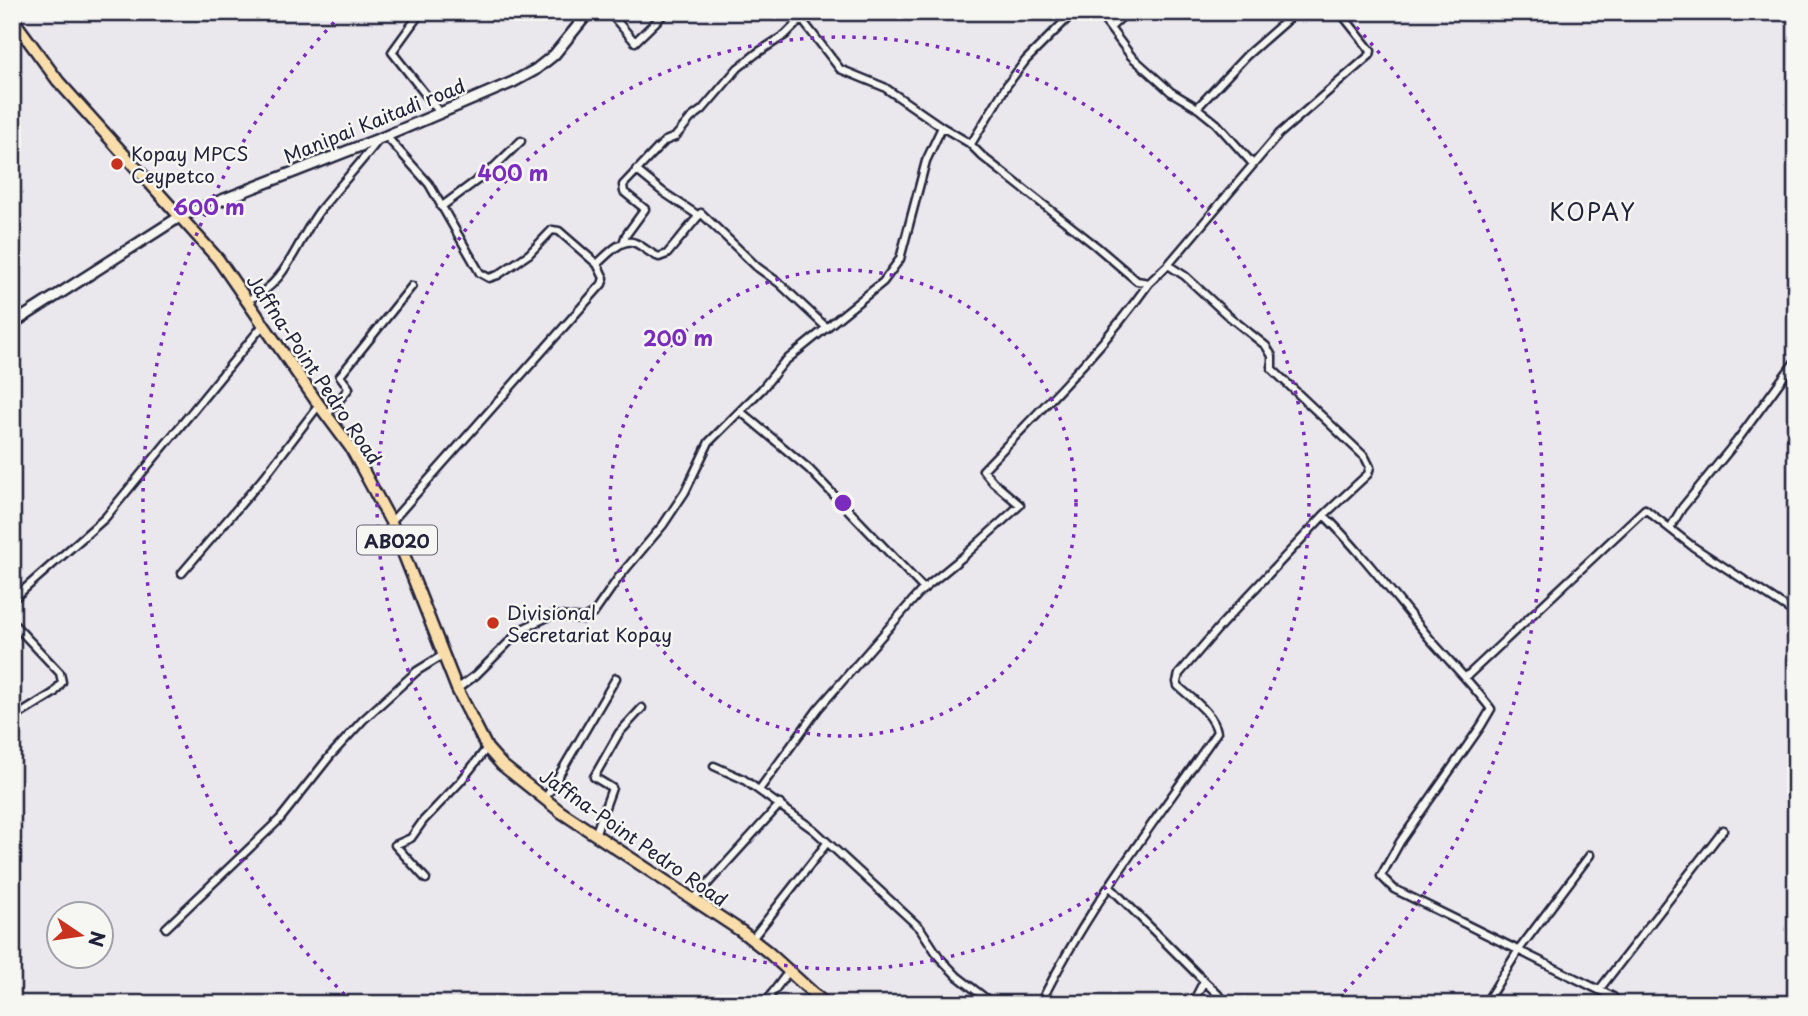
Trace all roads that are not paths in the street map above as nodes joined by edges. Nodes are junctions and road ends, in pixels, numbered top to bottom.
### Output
1 (421, 12) edge
2 (589, 12) edge
3 (609, 12) edge
4 (666, 12) edge
5 (796, 12) edge
6 (1074, 12) edge
7 (1098, 12) edge
8 (1127, 12) edge
9 (1296, 12) edge
10 (1340, 12) edge
11 (12, 18) edge
12 (801, 19) junction
13 (1110, 28) junction
14 (1197, 108) junction
15 (440, 113) junction
16 (942, 127) junction
17 (383, 137) junction
18 (521, 141) dead end
19 (971, 144) junction
20 (1253, 164) junction
21 (636, 170) junction
22 (441, 207) junction
23 (181, 216) junction
24 (699, 216) junction
25 (623, 243) junction
26 (597, 264) junction
27 (1168, 265) junction
28 (1149, 283) junction
29 (412, 286) dead end
30 (247, 300) junction
31 (12, 324) edge
32 (264, 324) junction
33 (827, 328) junction
34 (1796, 360) edge
35 (319, 405) junction
36 (740, 411) junction
37 (327, 415) junction
38 (1324, 515) junction
39 (391, 522) junction
40 (1670, 528) junction
41 (182, 573) dead end
42 (924, 589) junction
43 (12, 600) edge
44 (1796, 614) edge
45 (12, 622) edge
46 (443, 655) junction
47 (1466, 677) junction
48 (616, 678) dead end
49 (457, 689) junction
50 (642, 708) dead end
51 (12, 719) edge
52 (487, 748) junction
53 (714, 766) dead end
54 (759, 790) junction
55 (545, 799) junction
56 (780, 804) junction
57 (1723, 830) dead end
58 (595, 835) junction
59 (827, 843) junction
60 (1590, 855) dead end
61 (426, 879) dead end
62 (1110, 887) junction
63 (693, 900) junction
64 (166, 928) dead end
65 (752, 939) junction
66 (1518, 951) junction
67 (789, 971) junction
68 (1204, 981) junction
69 (1599, 990) junction
70 (764, 1004) edge
71 (825, 1004) edge
72 (993, 1004) edge
73 (1040, 1004) edge
74 (1192, 1004) edge
75 (1228, 1004) edge
76 (1485, 1004) edge
77 (1619, 1004) edge

1 - 15 street
2 - 15 main road, Manipai Kaitadi road
3 - 4 street
5 - 12 street
6 - 19 street
7 - 13 street
8 - 13 street
9 - 14 street
10 - 20 street
11 - 23 main road, Jaffna-Point Pedro Road / AB020
12 - 16 street
12 - 21 street
13 - 14 street
14 - 20 street
15 - 17 main road, Manipai Kaitadi road
16 - 19 street
16 - 33 street
17 - 22 street
17 - 23 main road, Manipai Kaitadi road
17 - 30 street
18 - 22 street
19 - 28 street
20 - 27 street
21 - 24 street
21 - 25 street
22 - 26 street
23 - 30 main road, Jaffna-Point Pedro Road / AB020
23 - 31 main road, Manipai Kaitadi road
24 - 25 street
24 - 33 street
25 - 26 street
26 - 39 street
27 - 28 street
27 - 38 street
28 - 42 street
29 - 37 street
30 - 32 main road, Jaffna-Point Pedro Road / AB020
32 - 35 main road, Jaffna-Point Pedro Road / AB020
32 - 43 street
33 - 36 street
34 - 40 street
35 - 37 main road, Jaffna-Point Pedro Road / AB020
35 - 41 street
36 - 42 street
36 - 49 street
37 - 39 main road, Jaffna-Point Pedro Road / AB020
38 - 47 street
38 - 62 street
39 - 46 main road, Jaffna-Point Pedro Road / AB020
40 - 44 street
40 - 47 street
42 - 54 street
45 - 51 street
46 - 49 main road, Jaffna-Point Pedro Road / AB020
46 - 64 street
47 - 66 street
48 - 55 street
49 - 52 main road, Jaffna-Point Pedro Road / AB020
50 - 58 street
52 - 55 main road, Jaffna-Point Pedro Road / AB020
52 - 61 street
53 - 54 street
54 - 56 street
55 - 58 main road, Jaffna-Point Pedro Road / AB020
56 - 59 street
56 - 63 street
57 - 69 street
58 - 63 main road, Jaffna-Point Pedro Road / AB020
59 - 65 street
59 - 72 street
60 - 66 street
62 - 68 street
62 - 73 street
63 - 65 main road, Jaffna-Point Pedro Road / AB020
65 - 67 main road, Jaffna-Point Pedro Road / AB020
66 - 69 street
66 - 76 street
67 - 70 street
67 - 71 main road, Jaffna-Point Pedro Road / AB020
68 - 74 street
68 - 75 street
69 - 77 street

